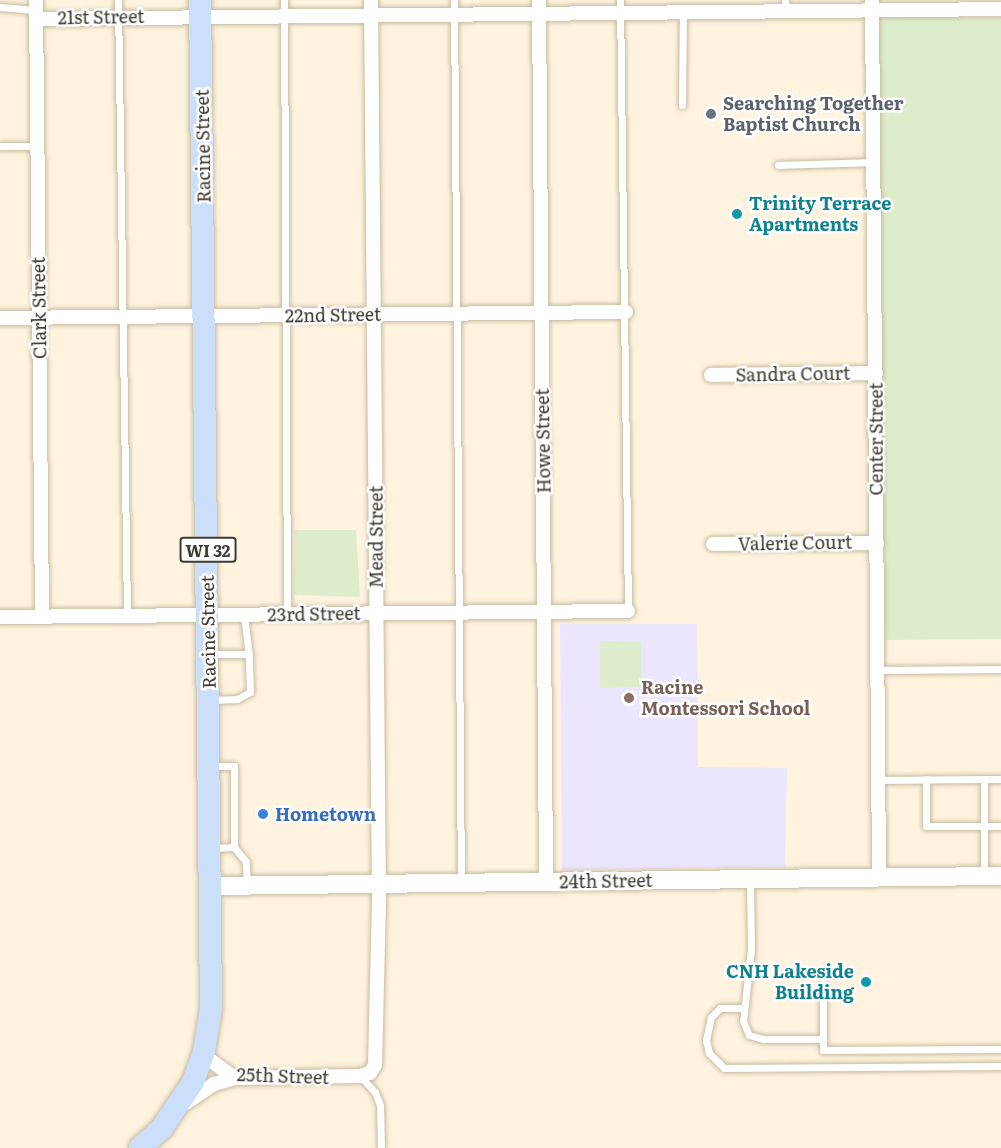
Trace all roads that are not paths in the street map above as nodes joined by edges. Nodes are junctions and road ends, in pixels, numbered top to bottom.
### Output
1 (118, 0) edge
2 (284, 0) edge
3 (706, 5) edge
4 (785, 5) edge
5 (872, 5) edge
6 (951, 5) edge
7 (539, 6) edge
8 (620, 6) edge
9 (371, 7) edge
10 (454, 7) edge
11 (0, 8) edge
12 (201, 8) edge
13 (1001, 9) edge
14 (37, 10) edge
15 (682, 11) junction
16 (284, 14) junction
17 (118, 17) junction
18 (682, 105) dead end
19 (0, 146) edge
20 (38, 146) junction
21 (873, 162) junction
22 (778, 165) dead end
23 (626, 312) junction
24 (541, 313) junction
25 (458, 314) junction
26 (285, 315) junction
27 (374, 315) junction
28 (206, 316) junction
29 (123, 317) junction
30 (0, 318) edge
31 (39, 318) junction
32 (876, 373) junction
33 (711, 375) dead end
34 (876, 543) junction
35 (713, 544) dead end
36 (628, 611) joint
37 (460, 612) junction
38 (544, 612) junction
39 (376, 613) junction
40 (287, 614) junction
41 (208, 615) junction
42 (244, 615) junction
43 (127, 616) junction
44 (0, 617) edge
45 (42, 617) junction
46 (208, 654) junction
47 (249, 654) junction
48 (1001, 669) edge
49 (876, 670) junction
50 (209, 700) junction
51 (210, 766) junction
52 (926, 779) junction
53 (984, 779) junction
54 (1001, 779) edge
55 (878, 780) junction
56 (984, 826) junction
57 (1001, 826) edge
58 (234, 847) junction
59 (210, 848) junction
60 (993, 877) edge
61 (879, 878) junction
62 (750, 879) junction
63 (461, 882) junction
64 (546, 882) junction
65 (379, 883) junction
66 (247, 885) junction
67 (211, 886) junction
68 (823, 971) dead end
69 (743, 1008) junction
70 (823, 1039) junction
71 (1001, 1049) edge
72 (203, 1055) junction
73 (1001, 1066) edge
74 (365, 1075) junction
75 (235, 1078) junction
76 (178, 1108) junction
77 (140, 1148) edge
78 (381, 1148) edge

1 - 17 lane
2 - 16 lane
3 - 4 street, 21st Street
3 - 15 street, 21st Street
4 - 5 street, 21st Street
5 - 6 street, 21st Street
5 - 21 street, Center Street
6 - 13 street, 21st Street
7 - 8 street, 21st Street
7 - 10 street, 21st Street
7 - 24 street, Howe Street
8 - 15 street, 21st Street
8 - 23 lane
9 - 10 street, 21st Street
9 - 16 street, 21st Street
9 - 27 street, Mead Street
10 - 25 lane
11 - 14 lane
12 - 16 street, 21st Street
12 - 17 street, 21st Street
12 - 28 main road, Racine Street / WI 32
14 - 17 street, 21st Street
14 - 20 street, Clark Street
15 - 18 lane
16 - 26 lane
17 - 29 lane
19 - 20 lane
20 - 31 street, Clark Street
21 - 22 lane
21 - 32 street, Center Street
23 - 24 street, 22nd Street
23 - 36 lane
24 - 25 street, 22nd Street
24 - 38 street, Howe Street
25 - 27 street, 22nd Street
25 - 37 lane
26 - 27 street, 22nd Street
26 - 28 street, 22nd Street
26 - 40 lane
27 - 39 street, Mead Street
28 - 29 street, 22nd Street
28 - 41 main road, Racine Street / WI 32
29 - 31 street, 22nd Street
29 - 43 lane
30 - 31 street, 22nd Street
31 - 45 street, Clark Street
32 - 33 street, Sandra Court
32 - 34 street, Center Street
34 - 35 street, Valerie Court
34 - 49 street, Center Street
36 - 38 street, 23rd Street
37 - 38 street, 23rd Street
37 - 39 street, 23rd Street
37 - 63 lane
38 - 64 street, Howe Street
39 - 40 street, 23rd Street
39 - 65 street, Mead Street
40 - 42 street, 23rd Street
41 - 42 street, 23rd Street
41 - 43 street, 23rd Street
41 - 46 main road, Racine Street / WI 32
42 - 47 lane
43 - 45 street, 23rd Street
44 - 45 street, 23rd Street
46 - 47 lane
46 - 50 main road, Racine Street / WI 32
47 - 50 lane
48 - 49 lane
49 - 55 street, Center Street
50 - 51 main road, Racine Street / WI 32
51 - 58 lane
51 - 59 main road, Racine Street / WI 32
52 - 53 lane
52 - 55 lane
52 - 56 lane
53 - 54 lane
53 - 56 lane
55 - 61 street, Center Street
56 - 57 lane
56 - 60 lane
58 - 59 lane
58 - 66 lane
59 - 67 main road, Racine Street / WI 32
60 - 61 street, 24th Street
61 - 62 street, 24th Street
62 - 64 street, 24th Street
62 - 69 lane
63 - 64 street, 24th Street
63 - 65 street, 24th Street
65 - 66 street, 24th Street
65 - 74 street, Mead Street
66 - 67 street, 24th Street
67 - 72 main road, Racine Street / WI 32
68 - 70 lane
69 - 70 lane
69 - 73 lane
70 - 71 lane
72 - 75 street, 25th Street
72 - 76 main road, Racine Street / WI 32
74 - 75 street, 25th Street
74 - 78 lane
75 - 76 street
76 - 77 main road, WI 32

